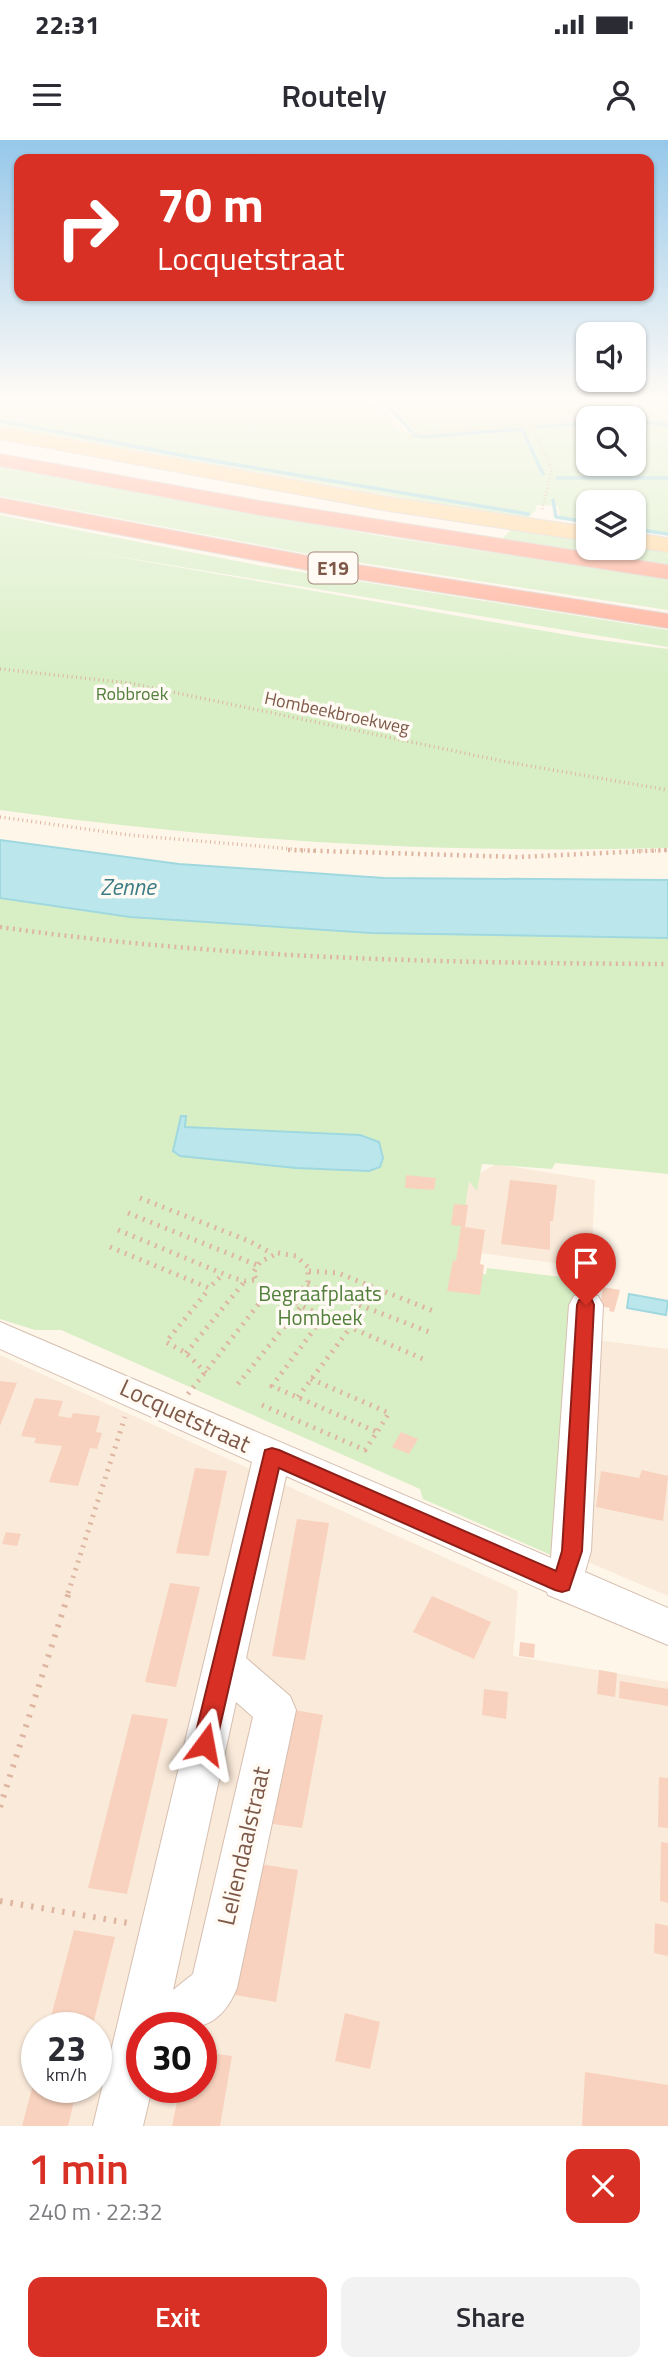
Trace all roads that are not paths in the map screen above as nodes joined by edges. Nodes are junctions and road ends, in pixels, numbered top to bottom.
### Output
1 (166, 491) edge
2 (319, 491) edge
3 (0, 505) edge
4 (576, 532) edge
5 (646, 542) edge
6 (668, 545) edge
7 (668, 572) edge
8 (668, 621) edge
9 (586, 1305) dead end
10 (0, 1335) edge
11 (272, 1456) junction
12 (562, 1583) junction
13 (668, 1627) edge
14 (223, 1664) junction
15 (151, 2012) edge
16 (184, 2012) edge
17 (126, 2103) edge
18 (118, 2126) edge

1 - 7 highway, E19
2 - 4 main road
3 - 8 highway, E19
5 - 6 main road
9 - 12 street
10 - 11 street, Locquetstraat
11 - 12 street, Locquetstraat
11 - 14 street
12 - 13 street, Locquetstraat
14 - 15 street
14 - 16 street, Leliendaalstraat
17 - 18 street

